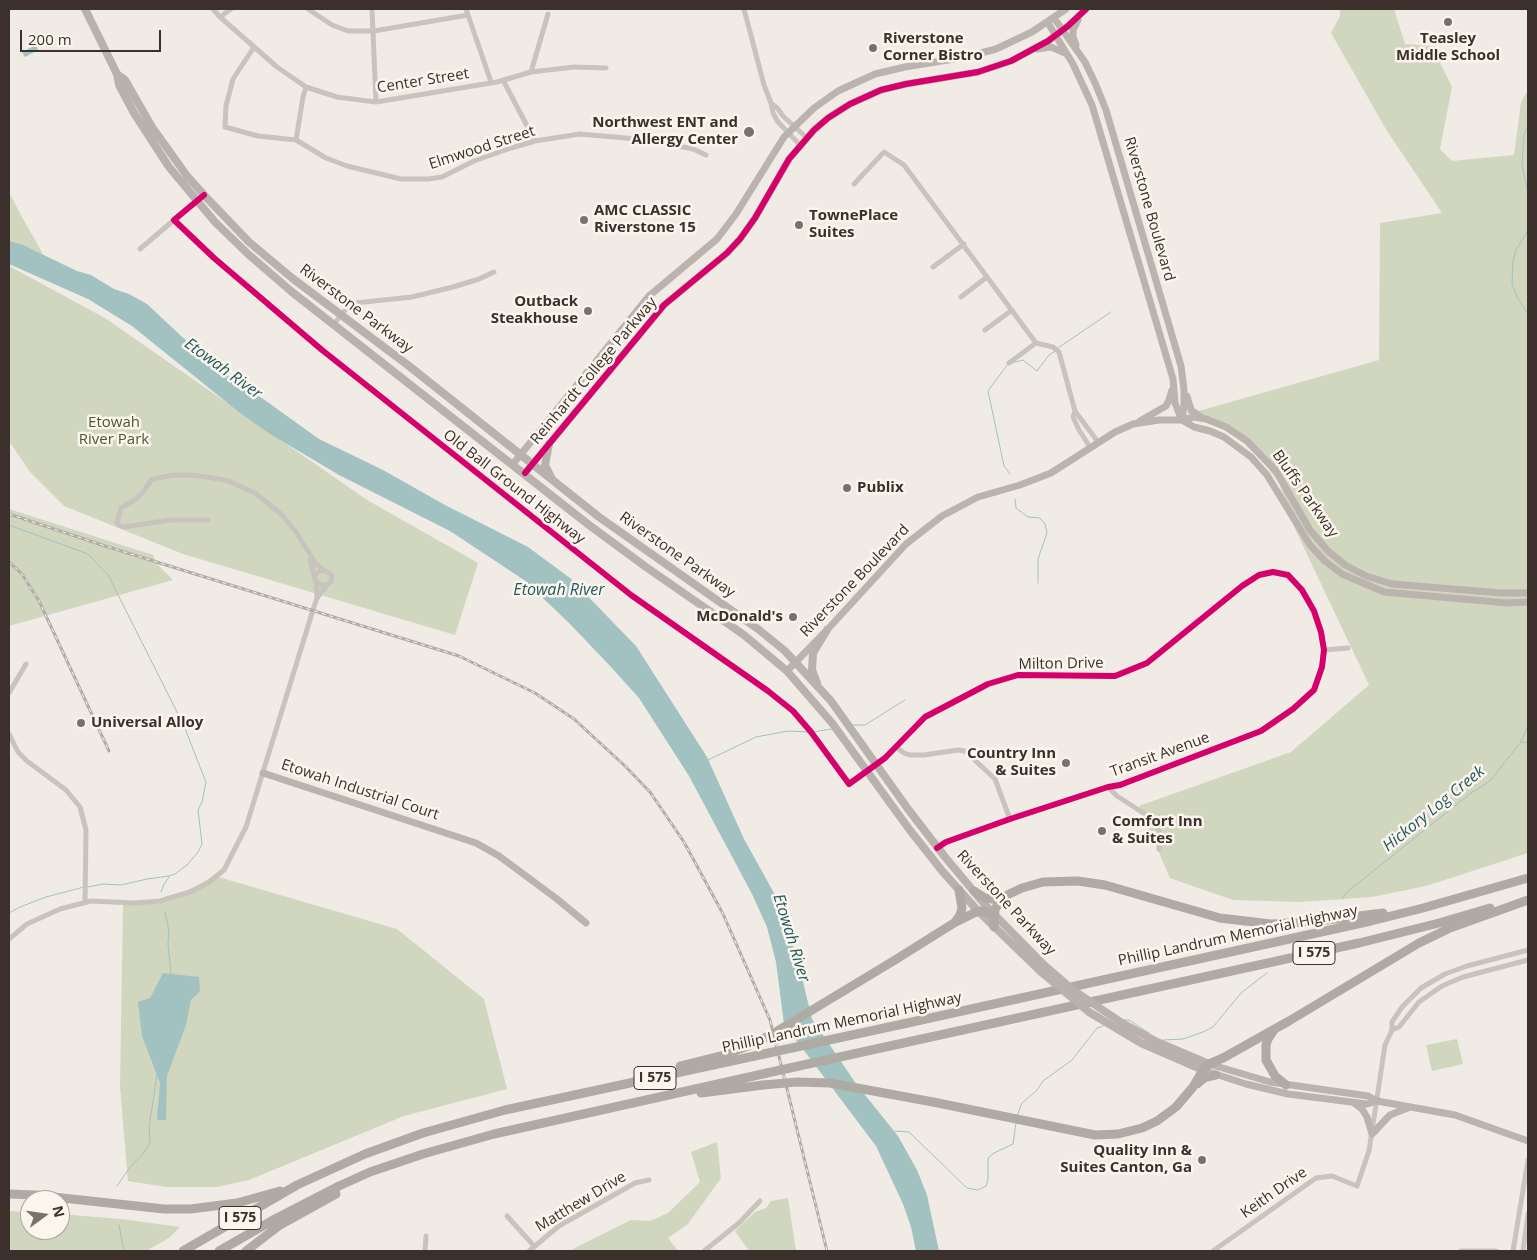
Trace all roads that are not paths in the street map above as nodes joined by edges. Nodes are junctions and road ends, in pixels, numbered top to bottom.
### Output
1 (85, 9) edge
2 (213, 9) edge
3 (231, 9) edge
4 (308, 9) edge
5 (372, 9) edge
6 (466, 9) edge
7 (744, 9) edge
8 (1066, 9) edge
9 (1084, 11) edge
10 (548, 14) dead end
11 (468, 15) junction
12 (220, 17) junction
13 (1051, 20) junction
14 (1062, 30) junction
15 (374, 32) junction
16 (1055, 36) junction
17 (254, 47) junction
18 (1032, 50) junction
19 (1068, 55) junction
20 (1081, 56) junction
21 (606, 68) dead end
22 (531, 72) junction
23 (117, 74) junction
24 (503, 80) junction
25 (491, 82) junction
26 (306, 87) junction
27 (376, 102) junction
28 (771, 102) junction
29 (794, 126) junction
30 (788, 133) junction
31 (807, 138) junction
32 (296, 140) junction
33 (535, 142) junction
34 (800, 145) junction
35 (706, 155) dead end
36 (854, 184) dead end
37 (204, 195) junction
38 (197, 201) junction
39 (174, 220) junction
40 (964, 244) junction
41 (140, 249) dead end
42 (933, 267) dead end
43 (494, 272) dead end
44 (987, 277) junction
45 (961, 296) dead end
46 (1012, 310) junction
47 (341, 315) junction
48 (334, 324) junction
49 (985, 330) dead end
50 (1036, 343) junction
51 (1009, 363) dead end
52 (1173, 383) junction
53 (1184, 384) junction
54 (1075, 411) junction
55 (1206, 419) junction
56 (1182, 420) junction
57 (1133, 424) junction
58 (1098, 442) junction
59 (549, 444) junction
60 (1090, 447) junction
61 (520, 455) junction
62 (513, 464) junction
63 (532, 464) junction
64 (525, 474) junction
65 (553, 481) junction
66 (1290, 496) junction
67 (1282, 501) junction
68 (208, 520) dead end
69 (308, 554) junction
70 (324, 570) junction
71 (315, 575) junction
72 (316, 582) junction
73 (327, 585) junction
74 (1455, 589) junction
75 (1528, 593) edge
76 (317, 598) junction
77 (1454, 598) junction
78 (1528, 602) edge
79 (1317, 621) joint
80 (827, 630) junction
81 (1348, 648) dead end
82 (1324, 650) junction
83 (795, 662) junction
84 (26, 664) dead end
85 (787, 671) junction
86 (819, 687) junction
87 (9, 693) edge
88 (9, 734) edge
89 (896, 747) junction
90 (876, 764) junction
91 (866, 771) junction
92 (263, 774) junction
93 (1108, 787) junction
94 (1010, 819) junction
95 (937, 848) junction
96 (1159, 849) dead end
97 (1528, 878) edge
98 (959, 890) junction
99 (974, 891) junction
100 (1003, 897) junction
101 (1528, 898) edge
102 (85, 902) junction
103 (1423, 908) junction
104 (978, 911) junction
105 (994, 914) junction
106 (586, 923) dead end
107 (954, 923) junction
108 (994, 927) junction
109 (9, 939) edge
110 (1528, 950) edge
111 (1528, 960) edge
112 (1042, 968) junction
113 (1276, 1028) junction
114 (1392, 1030) junction
115 (1206, 1067) junction
116 (1216, 1075) junction
117 (1286, 1085) junction
118 (1193, 1087) junction
119 (653, 1098) junction
120 (547, 1101) junction
121 (1377, 1101) junction
122 (1351, 1102) junction
123 (1411, 1106) junction
124 (1372, 1134) junction
125 (1528, 1141) edge
126 (408, 1159) junction
127 (1528, 1160) edge
128 (649, 1180) dead end
129 (297, 1185) junction
130 (9, 1194) edge
131 (760, 1201) dead end
132 (1528, 1214) edge
133 (507, 1216) dead end
134 (426, 1236) dead end
135 (534, 1246) junction
136 (183, 1251) edge
137 (219, 1251) edge
138 (246, 1251) edge
139 (425, 1251) edge
140 (529, 1251) edge
141 (704, 1251) edge
142 (1214, 1251) edge
143 (1461, 1251) edge
144 (1496, 1251) edge
145 (1513, 1251) edge
146 (1522, 1251) edge

1 - 23 main road, Riverstone Parkway
2 - 12 street, Center Street
3 - 12 street
4 - 15 street
5 - 15 street
6 - 11 street
7 - 28 street
8 - 13 street, Reinhardt College Parkway
9 - 14 street, Reinhardt College Parkway
9 - 20 street
10 - 22 street
11 - 15 street
11 - 25 street
12 - 17 street, Center Street
13 - 14 street, Riverstone Boulevard
13 - 16 street, Riverstone Boulevard
13 - 29 street, Reinhardt College Parkway
14 - 16 street, Reinhardt College Parkway
14 - 20 street, Riverstone Boulevard
15 - 27 street
16 - 18 street, Reinhardt College Parkway
16 - 19 street, Riverstone Boulevard
17 - 26 street, Center Street
17 - 32 street
18 - 19 street
18 - 31 street, Reinhardt College Parkway
19 - 52 street, Riverstone Boulevard
20 - 53 street, Riverstone Boulevard
21 - 22 street, Center Street
22 - 24 street, Center Street
23 - 37 main road, Riverstone Parkway
23 - 38 main road, Riverstone Parkway
24 - 25 street, Center Street
24 - 33 street
25 - 27 street, Center Street
26 - 27 street, Center Street
26 - 32 street
28 - 29 street
28 - 30 street
29 - 30 street, Reinhardt College Parkway
29 - 31 street
30 - 34 street
30 - 61 street, Reinhardt College Parkway
31 - 34 street, Reinhardt College Parkway
32 - 33 street, Elmwood Street
33 - 35 street, Elmwood Street
34 - 59 street, Reinhardt College Parkway
36 - 40 street
37 - 38 street
37 - 47 main road, Riverstone Parkway
38 - 39 street
38 - 48 main road, Riverstone Parkway
39 - 41 street
39 - 91 street, Old Ball Ground Highway
40 - 42 street
40 - 44 street
43 - 47 street
44 - 45 street
44 - 46 street
46 - 49 street
46 - 50 street
47 - 48 street
47 - 61 main road, Riverstone Parkway
48 - 62 main road, Riverstone Parkway
50 - 51 street
50 - 54 street
52 - 56 street, Riverstone Boulevard
52 - 57 street
53 - 55 street
53 - 56 street, Riverstone Boulevard
54 - 58 street
54 - 60 street
55 - 56 street, Bluffs Parkway
55 - 66 street, Bluffs Parkway
56 - 57 street, Riverstone Boulevard
56 - 67 street, Bluffs Parkway
57 - 58 street, Riverstone Boulevard
58 - 60 street, Riverstone Boulevard
59 - 63 street, Reinhardt College Parkway
59 - 65 main road
60 - 80 street, Riverstone Boulevard
61 - 62 street, Reinhardt College Parkway
61 - 63 main road, Riverstone Parkway
62 - 64 main road, Riverstone Parkway
63 - 64 street, Reinhardt College Parkway
63 - 65 main road, Riverstone Parkway
64 - 85 main road, Riverstone Parkway
65 - 83 main road, Riverstone Parkway
66 - 67 street
66 - 74 street, Bluffs Parkway
67 - 77 street, Bluffs Parkway
68 - 69 street
69 - 70 street
69 - 71 street
70 - 71 street
70 - 73 street
71 - 72 street
72 - 73 street
72 - 76 street
73 - 76 street
74 - 75 street, Bluffs Parkway
74 - 77 street
76 - 92 street
77 - 78 street, Bluffs Parkway
79 - 82 street, Transit Avenue
79 - 89 street, Milton Drive
80 - 83 street, Riverstone Boulevard
80 - 86 main road
81 - 82 street
82 - 93 street, Transit Avenue
83 - 85 street
83 - 86 main road, Riverstone Parkway
84 - 87 street
85 - 91 main road, Riverstone Parkway
86 - 90 main road, Riverstone Parkway
88 - 102 street
89 - 90 street, Milton Drive
89 - 94 street
90 - 91 street, Milton Drive
90 - 95 main road, Riverstone Parkway
91 - 98 main road, Riverstone Parkway
92 - 102 street, Etowah Industrial Court
92 - 106 street, Etowah Industrial Court
93 - 94 street, Transit Avenue
93 - 96 street
94 - 95 street, Transit Avenue
95 - 99 main road, Riverstone Parkway
97 - 103 highway, Phillip Landrum Memorial Highway / I 575
98 - 104 main road, Riverstone Parkway
98 - 107 highway
99 - 100 highway
99 - 105 main road, Riverstone Parkway
100 - 103 highway
100 - 105 highway
101 - 113 highway
101 - 119 highway, Phillip Landrum Memorial Highway / I 575, bridge
102 - 109 street, Etowah Industrial Court
103 - 120 highway, Phillip Landrum Memorial Highway / I 575, bridge
104 - 105 highway
104 - 107 highway
104 - 108 main road, Riverstone Parkway
105 - 108 highway
105 - 112 main road, Riverstone Parkway
107 - 120 highway, bridge
108 - 112 main road, Riverstone Parkway
110 - 114 street, Keith Drive
111 - 114 street
112 - 115 main road, Riverstone Parkway, bridge
112 - 115 main road, bridge
113 - 115 highway
113 - 117 highway
114 - 121 street, Keith Drive
115 - 116 street
115 - 117 street
115 - 118 highway
116 - 118 highway
116 - 122 street
117 - 121 street
118 - 119 highway, bridge
119 - 126 highway, Phillip Landrum Memorial Highway / I 575
120 - 129 highway, Phillip Landrum Memorial Highway / I 575
121 - 122 street
121 - 123 street
121 - 124 street, Keith Drive
122 - 124 street
123 - 124 street
123 - 125 street
124 - 142 street, Keith Drive
126 - 137 highway, Phillip Landrum Memorial Highway / I 575
126 - 138 highway
127 - 145 street
128 - 135 street, Matthew Drive
129 - 130 highway
129 - 136 highway, Phillip Landrum Memorial Highway / I 575
131 - 141 street
132 - 146 street
133 - 135 street
134 - 139 street
135 - 140 street, Matthew Drive
143 - 144 street

